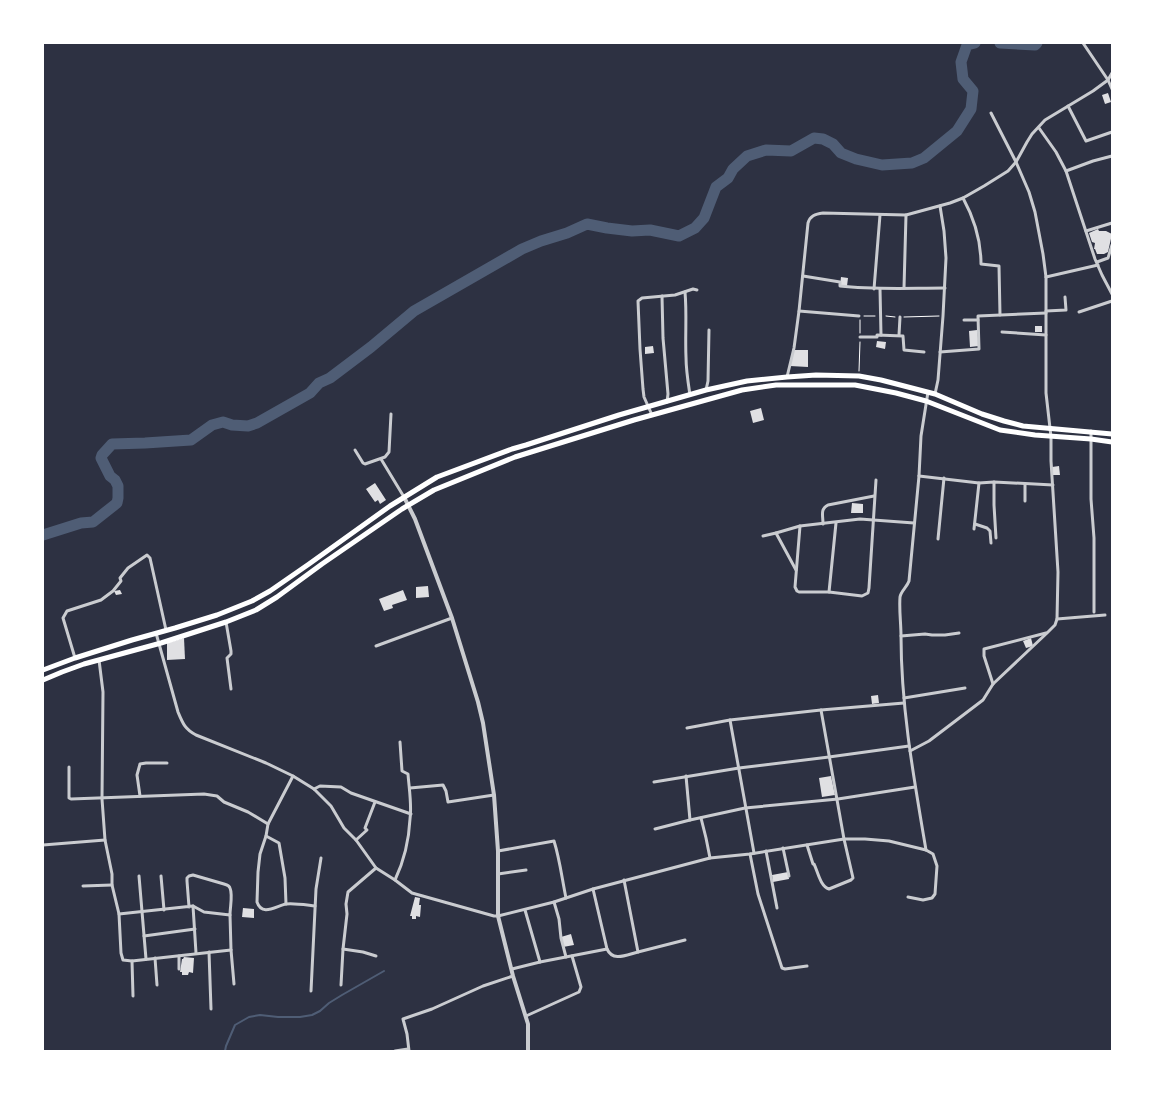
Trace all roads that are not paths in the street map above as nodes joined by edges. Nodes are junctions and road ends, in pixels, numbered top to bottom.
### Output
1 (1082, 43) edge
2 (1112, 72) edge
3 (1108, 80) junction
4 (1112, 89) edge
5 (1068, 106) junction
6 (991, 113) dead end
7 (1039, 128) junction
8 (1112, 132) edge
9 (1112, 156) edge
10 (1016, 162) junction
11 (1066, 171) junction
12 (963, 198) junction
13 (940, 206) junction
14 (880, 215) junction
15 (906, 215) junction
16 (1112, 223) edge
17 (1086, 232) junction
18 (1112, 245) edge
19 (1097, 263) junction
20 (803, 276) junction
21 (1046, 277) junction
22 (904, 288) junction
23 (944, 288) junction
24 (874, 289) junction
25 (880, 289) junction
26 (697, 290) dead end
27 (685, 292) junction
28 (1112, 294) edge
29 (662, 296) junction
30 (1066, 297) dead end
31 (1112, 301) edge
32 (799, 311) junction
33 (1046, 312) junction
34 (1079, 312) dead end
35 (1000, 315) junction
36 (859, 316) road end
37 (900, 317) dead end
38 (964, 320) dead end
39 (978, 320) junction
40 (709, 330) dead end
41 (1002, 332) dead end
42 (881, 335) junction
43 (899, 335) junction
44 (1046, 335) junction
45 (860, 337) road end
46 (924, 352) dead end
47 (940, 352) junction
48 (816, 376) junction
49 (787, 377) junction
50 (817, 384) junction
51 (706, 390) junction
52 (928, 392) junction
53 (935, 394) junction
54 (690, 395) junction
55 (926, 401) junction
56 (667, 402) junction
57 (933, 404) junction
58 (648, 407) junction
59 (391, 414) dead end
60 (652, 415) junction
61 (1050, 428) junction
62 (1091, 431) junction
63 (1112, 434) edge
64 (1051, 437) junction
65 (1091, 439) junction
66 (1112, 442) edge
67 (354, 450) dead end
68 (381, 459) junction
69 (919, 476) junction
70 (944, 478) junction
71 (876, 480) dead end
72 (994, 482) junction
73 (979, 483) junction
74 (1025, 484) junction
75 (1053, 485) junction
76 (874, 496) junction
77 (404, 497) junction
78 (1025, 502) dead end
79 (408, 506) junction
80 (873, 520) junction
81 (836, 523) junction
82 (914, 523) junction
83 (823, 524) junction
84 (975, 524) junction
85 (800, 526) junction
86 (974, 529) dead end
87 (776, 533) junction
88 (763, 536) dead end
89 (996, 538) dead end
90 (938, 539) dead end
91 (991, 543) dead end
92 (796, 571) junction
93 (829, 592) junction
94 (1094, 612) dead end
95 (1105, 615) dead end
96 (452, 618) junction
97 (1056, 619) junction
98 (226, 622) junction
99 (166, 630) junction
100 (156, 633) junction
101 (959, 633) dead end
102 (1047, 633) junction
103 (901, 636) junction
104 (160, 643) junction
105 (376, 646) dead end
106 (75, 658) junction
107 (99, 660) junction
108 (43, 670) edge
109 (43, 680) edge
110 (993, 684) junction
111 (965, 688) dead end
112 (231, 689) dead end
113 (904, 698) junction
114 (904, 703) junction
115 (821, 710) junction
116 (730, 720) junction
117 (688, 728) dead end
118 (400, 742) dead end
119 (909, 746) junction
120 (910, 751) junction
121 (829, 757) junction
122 (167, 763) dead end
123 (68, 767) dead end
124 (739, 768) junction
125 (293, 776) junction
126 (686, 776) junction
127 (654, 782) dead end
128 (915, 787) junction
129 (410, 788) junction
130 (314, 789) junction
131 (494, 795) junction
132 (140, 796) junction
133 (102, 799) junction
134 (838, 799) junction
135 (375, 802) junction
136 (746, 808) junction
137 (411, 814) junction
138 (701, 818) junction
139 (690, 820) junction
140 (268, 824) junction
141 (655, 829) dead end
142 (266, 836) junction
143 (844, 839) junction
144 (104, 840) junction
145 (356, 840) junction
146 (43, 845) edge
147 (807, 845) junction
148 (782, 848) junction
149 (926, 850) junction
150 (498, 851) junction
151 (766, 851) junction
152 (754, 853) junction
153 (750, 854) junction
154 (321, 858) dead end
155 (710, 858) junction
156 (376, 868) junction
157 (526, 870) dead end
158 (498, 874) junction
159 (139, 876) dead end
160 (161, 876) dead end
161 (789, 876) dead end
162 (395, 880) junction
163 (624, 880) junction
164 (112, 885) junction
165 (83, 886) dead end
166 (593, 889) junction
167 (908, 897) dead end
168 (566, 898) junction
169 (554, 902) junction
170 (286, 904) junction
171 (191, 906) junction
172 (315, 906) junction
173 (777, 908) dead end
174 (164, 910) junction
175 (525, 910) junction
176 (142, 912) junction
177 (119, 914) junction
178 (230, 915) junction
179 (498, 916) junction
180 (195, 929) junction
181 (144, 936) junction
182 (685, 940) dead end
183 (343, 949) junction
184 (607, 949) junction
185 (231, 950) junction
186 (209, 952) junction
187 (638, 952) junction
188 (196, 953) junction
189 (179, 956) junction
190 (376, 956) dead end
191 (572, 956) junction
192 (566, 957) junction
193 (155, 958) junction
194 (146, 959) junction
195 (132, 961) junction
196 (540, 962) junction
197 (807, 966) dead end
198 (179, 969) dead end
199 (512, 969) junction
200 (513, 976) junction
201 (234, 984) dead end
202 (157, 985) dead end
203 (341, 985) dead end
204 (311, 991) dead end
205 (132, 996) dead end
206 (211, 1009) dead end
207 (526, 1016) junction
208 (409, 1050) edge
209 (395, 1051) edge
210 (528, 1051) edge

1 - 3 street
2 - 3 street
3 - 4 street
3 - 5 street
5 - 7 street
5 - 8 street
6 - 10 street
7 - 10 street
7 - 11 street
9 - 11 street
10 - 12 street
10 - 21 street
11 - 17 street
12 - 13 street
12 - 35 street
13 - 15 street
13 - 23 street
14 - 15 street
14 - 20 street
14 - 24 street
15 - 22 street
16 - 17 street
17 - 19 street
18 - 19 street
19 - 21 street
19 - 28 street
20 - 24 street
20 - 32 street
21 - 33 street
22 - 23 street
22 - 25 street
23 - 47 street
24 - 25 street
25 - 42 street
26 - 27 street
27 - 29 street
27 - 54 street
29 - 56 street
29 - 58 street
30 - 33 street
31 - 34 street
32 - 36 street
32 - 49 street
33 - 35 street
33 - 44 street
35 - 39 street
37 - 43 street
38 - 39 street
39 - 47 street
40 - 51 street
41 - 44 street
42 - 43 street
42 - 45 street
43 - 46 street
44 - 61 street
47 - 53 street
48 - 49 main road
48 - 50 main road
48 - 52 main road
49 - 51 main road
50 - 55 main road
50 - 60 main road
51 - 54 main road
52 - 53 main road
52 - 55 street
53 - 57 main road
53 - 61 main road
54 - 56 main road
55 - 57 main road
55 - 69 street
56 - 58 main road
57 - 64 main road
58 - 60 street
58 - 77 main road
59 - 68 street
60 - 79 main road
61 - 62 main road
61 - 64 street
62 - 63 main road
62 - 65 street
64 - 65 main road
64 - 75 street
65 - 66 main road
65 - 94 street
67 - 68 street
68 - 77 street
69 - 70 street
69 - 82 street
70 - 73 street
70 - 90 street
71 - 76 street
72 - 73 street
72 - 74 street
72 - 89 street
73 - 84 street
74 - 75 street
74 - 78 street
75 - 97 street
76 - 80 street
76 - 83 street
77 - 79 street
77 - 99 main road
79 - 96 street
79 - 98 main road
80 - 81 street
80 - 82 street
80 - 93 street
81 - 83 street
81 - 93 street
82 - 103 street
83 - 85 street
84 - 86 street
84 - 91 street
85 - 87 street
85 - 92 street
87 - 88 street
87 - 92 street
92 - 93 street
95 - 97 street
96 - 105 street
96 - 131 street
97 - 102 street
98 - 104 main road
98 - 112 street
99 - 100 main road
99 - 106 street
100 - 104 street
100 - 106 main road
101 - 103 street
102 - 110 street
102 - 110 street
103 - 113 street
104 - 107 main road
104 - 125 street
106 - 108 main road
107 - 109 main road
107 - 133 street
110 - 120 street
111 - 113 street
113 - 114 street
114 - 115 street
114 - 119 street
115 - 116 street
115 - 121 street
116 - 117 street
116 - 124 street
118 - 129 street
119 - 120 street
119 - 121 street
120 - 128 street
121 - 124 street
121 - 134 street
122 - 132 street
123 - 133 street
124 - 126 street
124 - 136 street
125 - 130 street
125 - 140 street
126 - 127 street
126 - 139 street
128 - 134 street
128 - 149 street
129 - 131 street
129 - 137 street
130 - 135 street
130 - 145 street
131 - 150 street
132 - 133 street
132 - 140 street
133 - 144 street
134 - 136 street
134 - 143 street
135 - 137 street
135 - 145 street
136 - 138 street
136 - 152 street
137 - 162 street
138 - 139 street
138 - 155 street
139 - 141 street
140 - 142 street
142 - 170 street
142 - 170 street
143 - 147 street
143 - 147 street
143 - 149 street
144 - 146 street
144 - 164 street
145 - 156 street
147 - 148 street
148 - 151 street
148 - 161 street
149 - 167 street
150 - 158 street
150 - 168 street
151 - 152 street
151 - 173 street
152 - 153 street
153 - 155 street
153 - 197 street
154 - 172 street
155 - 163 street
156 - 162 street
156 - 183 street
157 - 158 street
158 - 179 street
159 - 176 street
160 - 174 street
162 - 179 street
163 - 166 street
163 - 187 street
164 - 165 street
164 - 177 street
166 - 168 street
166 - 184 street
168 - 169 street
169 - 175 street
169 - 192 street
170 - 172 street
171 - 174 street
171 - 178 street
171 - 178 street
171 - 180 street
172 - 204 street
174 - 176 street
175 - 179 street
175 - 196 street
176 - 177 street
176 - 181 street
177 - 195 street
178 - 185 street
179 - 199 street
180 - 181 street
180 - 188 street
181 - 194 street
182 - 187 street
183 - 190 street
183 - 203 street
184 - 187 street
184 - 191 street
185 - 186 street
185 - 201 street
186 - 188 street
186 - 206 street
188 - 189 street
189 - 193 street
189 - 198 street
191 - 192 street
191 - 207 street
192 - 196 street
193 - 194 street
193 - 202 street
194 - 195 street
195 - 205 street
196 - 199 street
199 - 200 street
200 - 207 street
200 - 208 street
207 - 210 street
208 - 209 street

